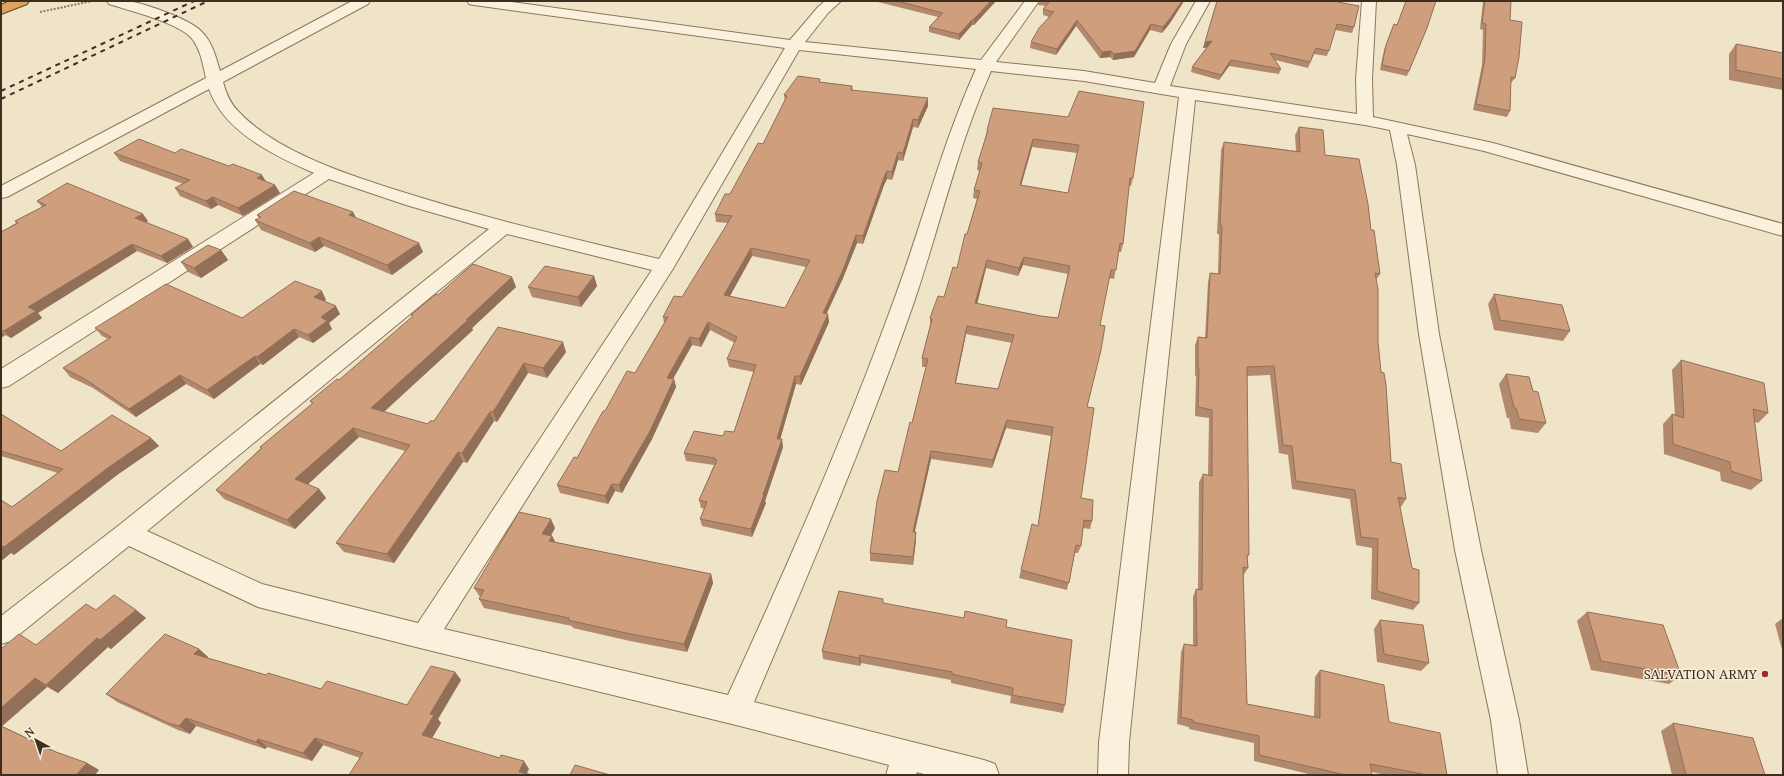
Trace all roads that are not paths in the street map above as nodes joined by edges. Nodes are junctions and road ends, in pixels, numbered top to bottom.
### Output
1 (22, 1) edge
2 (114, 1) edge
3 (363, 1) edge
4 (474, 1) edge
5 (834, 1) edge
6 (1032, 1) edge
7 (1203, 1) edge
8 (1369, 1) edge
9 (1, 10) edge
10 (794, 45) junction
11 (985, 66) junction
12 (215, 79) junction
13 (1160, 89) junction
14 (1188, 93) junction
15 (1365, 120) junction
16 (1397, 126) junction
17 (326, 173) junction
18 (1, 193) edge
19 (502, 228) junction
20 (1783, 230) edge
21 (664, 266) junction
22 (1, 380) edge
23 (126, 533) junction
24 (1, 632) edge
25 (424, 637) junction
26 (736, 711) junction
27 (904, 765) edge
28 (984, 775) edge
29 (1113, 775) edge
30 (1513, 775) edge

1 - 9 highway
2 - 12 street
3 - 12 street
4 - 10 street
5 - 10 street
6 - 11 street
7 - 13 street
8 - 15 street
10 - 11 street
10 - 21 street
11 - 13 street
11 - 26 street
12 - 17 street
12 - 18 street
13 - 14 street
14 - 15 street
14 - 29 street
15 - 16 street
16 - 20 street
16 - 30 street
17 - 19 street
17 - 22 street
19 - 21 street
19 - 23 street
21 - 25 street
23 - 24 street
23 - 25 street
25 - 26 street
26 - 27 street
27 - 28 street

